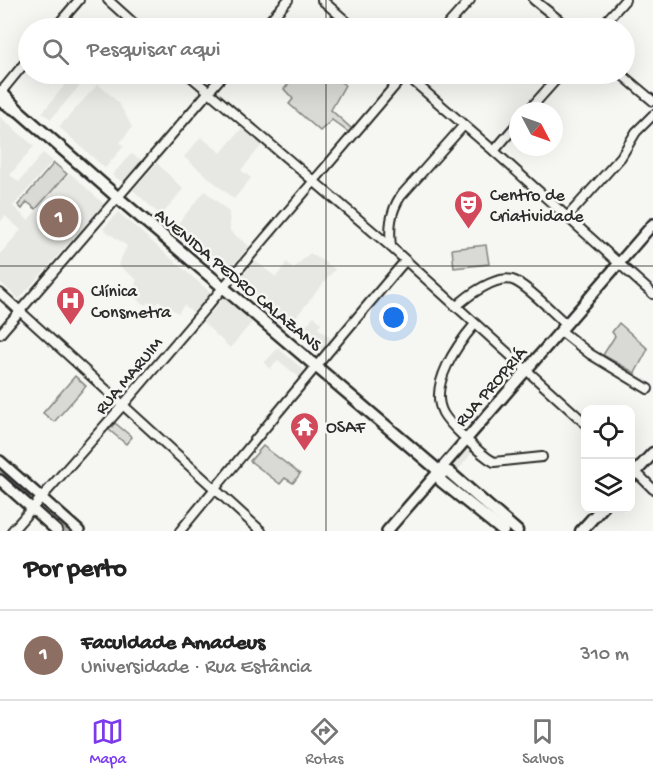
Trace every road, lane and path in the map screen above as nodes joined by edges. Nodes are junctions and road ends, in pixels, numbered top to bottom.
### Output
1 (79, 0) edge
2 (108, 0) edge
3 (288, 0) edge
4 (322, 0) edge
5 (470, 0) edge
6 (534, 0) edge
7 (625, 0) edge
8 (64, 18) edge
9 (128, 18) edge
10 (272, 18) edge
11 (343, 18) edge
12 (454, 18) edge
13 (556, 18) edge
14 (609, 18) edge
15 (18, 72) edge
16 (199, 84) edge
17 (215, 84) edge
18 (396, 84) edge
19 (417, 84) edge
20 (552, 84) edge
21 (633, 84) edge
22 (208, 92) junction
23 (0, 94) edge
24 (653, 101) edge
25 (536, 102) edge
26 (653, 115) edge
27 (464, 125) junction
28 (509, 134) edge
29 (494, 151) junction
30 (313, 182) junction
31 (117, 197) junction
32 (567, 218) junction
33 (653, 224) edge
34 (391, 247) junction
35 (405, 261) junction
36 (618, 263) junction
37 (222, 286) junction
38 (0, 293) edge
39 (653, 294) edge
40 (456, 307) junction
41 (20, 311) junction
42 (475, 324) junction
43 (563, 327) junction
44 (0, 334) edge
45 (316, 365) junction
46 (526, 369) junction
47 (648, 389) dead end
48 (123, 405) junction
49 (581, 420) edge
50 (466, 439) junction
51 (653, 453) edge
52 (542, 457) dead end
53 (0, 461) edge
54 (635, 469) edge
55 (439, 471) junction
56 (635, 474) edge
57 (0, 480) edge
58 (215, 488) junction
59 (653, 489) edge
60 (37, 502) junction
61 (597, 513) edge
62 (12, 531) edge
63 (57, 531) edge
64 (79, 531) edge
65 (180, 531) edge
66 (261, 531) edge
67 (387, 531) edge
68 (503, 531) edge
69 (517, 531) edge
70 (581, 531) edge

1 - 8 street
2 - 9 street
3 - 10 street
4 - 11 street
5 - 12 street
6 - 13 street
7 - 14 street
15 - 23 street
16 - 22 street
17 - 22 street
18 - 30 street, RUA MARUIM
19 - 27 street
20 - 25 street
21 - 24 street
22 - 30 street
22 - 31 street
23 - 31 main road, AVENIDA PEDRO CALAZANS
26 - 32 street
27 - 29 street
27 - 34 street
28 - 29 street
29 - 32 street
30 - 34 street
30 - 37 street, RUA MARUIM
31 - 37 main road, AVENIDA PEDRO CALAZANS
31 - 41 street
32 - 36 street
33 - 36 street, RUA PROPRIÁ
34 - 35 street
35 - 40 street
35 - 45 street
36 - 39 street
36 - 43 street, RUA PROPRIÁ
37 - 45 main road, AVENIDA PEDRO CALAZANS
37 - 48 street, RUA MARUIM
38 - 41 street
40 - 42 street
40 - 43 street
41 - 44 street
41 - 48 street
42 - 46 street
42 - 50 street
43 - 46 street, RUA PROPRIÁ
43 - 47 street
45 - 55 main road, AVENIDA PEDRO CALAZANS
45 - 58 street
46 - 49 street
46 - 50 street, RUA PROPRIÁ
48 - 58 street
48 - 60 street, RUA MARUIM
50 - 52 street
50 - 55 street, RUA PROPRIÁ
51 - 54 main road
53 - 60 street
55 - 67 street, RUA PROPRIÁ
55 - 68 main road, AVENIDA PEDRO CALAZANS
55 - 69 main road, AVENIDA PEDRO CALAZANS
56 - 59 street
57 - 60 street
58 - 65 street
58 - 66 street
60 - 62 street, RUA MARUIM
60 - 63 street
60 - 64 street
61 - 70 main road

